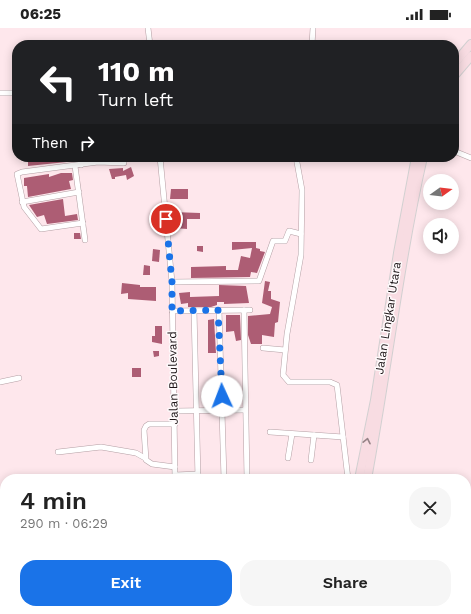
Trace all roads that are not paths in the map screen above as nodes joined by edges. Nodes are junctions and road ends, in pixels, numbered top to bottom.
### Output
1 (148, 28) edge
2 (313, 28) edge
3 (149, 40) edge
4 (312, 40) edge
5 (471, 44) edge
6 (471, 56) edge
7 (459, 58) edge
8 (459, 70) edge
9 (0, 93) edge
10 (12, 93) edge
11 (459, 153) edge
12 (471, 158) edge
13 (81, 162) edge
14 (124, 162) dead end
15 (160, 162) edge
16 (297, 162) edge
17 (415, 162) edge
18 (422, 162) edge
19 (81, 165) junction
20 (75, 166) junction
21 (79, 192) junction
22 (22, 202) junction
23 (83, 223) junction
24 (302, 234) junction
25 (85, 240) dead end
26 (172, 282) junction
27 (194, 310) junction
28 (218, 310) junction
29 (172, 311) junction
30 (263, 348) dead end
31 (285, 350) junction
32 (19, 378) dead end
33 (0, 382) edge
34 (197, 410) junction
35 (222, 410) junction
36 (245, 410) junction
37 (175, 411) junction
38 (175, 424) junction
39 (270, 432) dead end
40 (292, 434) junction
41 (314, 435) junction
42 (343, 436) junction
43 (58, 452) dead end
44 (145, 458) junction
45 (288, 458) dead end
46 (311, 460) dead end
47 (366, 465) junction
48 (175, 467) junction
49 (174, 474) edge
50 (198, 474) edge
51 (224, 474) edge
52 (247, 474) edge
53 (347, 474) edge
54 (362, 474) edge
55 (367, 474) edge

1 - 3 street
2 - 4 street
5 - 7 main road
6 - 8 main road
9 - 10 street
11 - 12 street
13 - 19 street
14 - 19 street
15 - 26 street, Jalan Boulevard
16 - 24 street
47 -> 17 main road, Jalan Lingkar Utara
18 - 47 main road, Jalan Lingkar Utara
19 - 20 street
20 - 21 street
20 - 22 street
21 - 22 street
21 - 23 street
22 - 23 street
23 - 25 street
24 - 26 street
24 - 31 street
26 - 29 street, Jalan Boulevard
27 - 28 street
27 - 29 street
27 - 34 street
28 - 35 street
28 - 36 street
29 - 37 street, Jalan Boulevard
30 - 31 street
31 - 42 street
32 - 33 street
34 - 35 street
34 - 37 street
34 - 50 street
35 - 36 street
35 - 51 street
36 - 52 street
37 - 38 street, Jalan Boulevard
38 - 44 street
38 - 48 street, Jalan Boulevard
39 - 40 street
40 - 41 street
40 - 45 street
41 - 42 street
41 - 46 street
42 - 53 street
43 - 44 street
44 - 48 street
47 - 54 main road, Jalan Lingkar Utara
47 - 55 main road, Jalan Lingkar Utara
48 - 49 street, Jalan Boulevard

